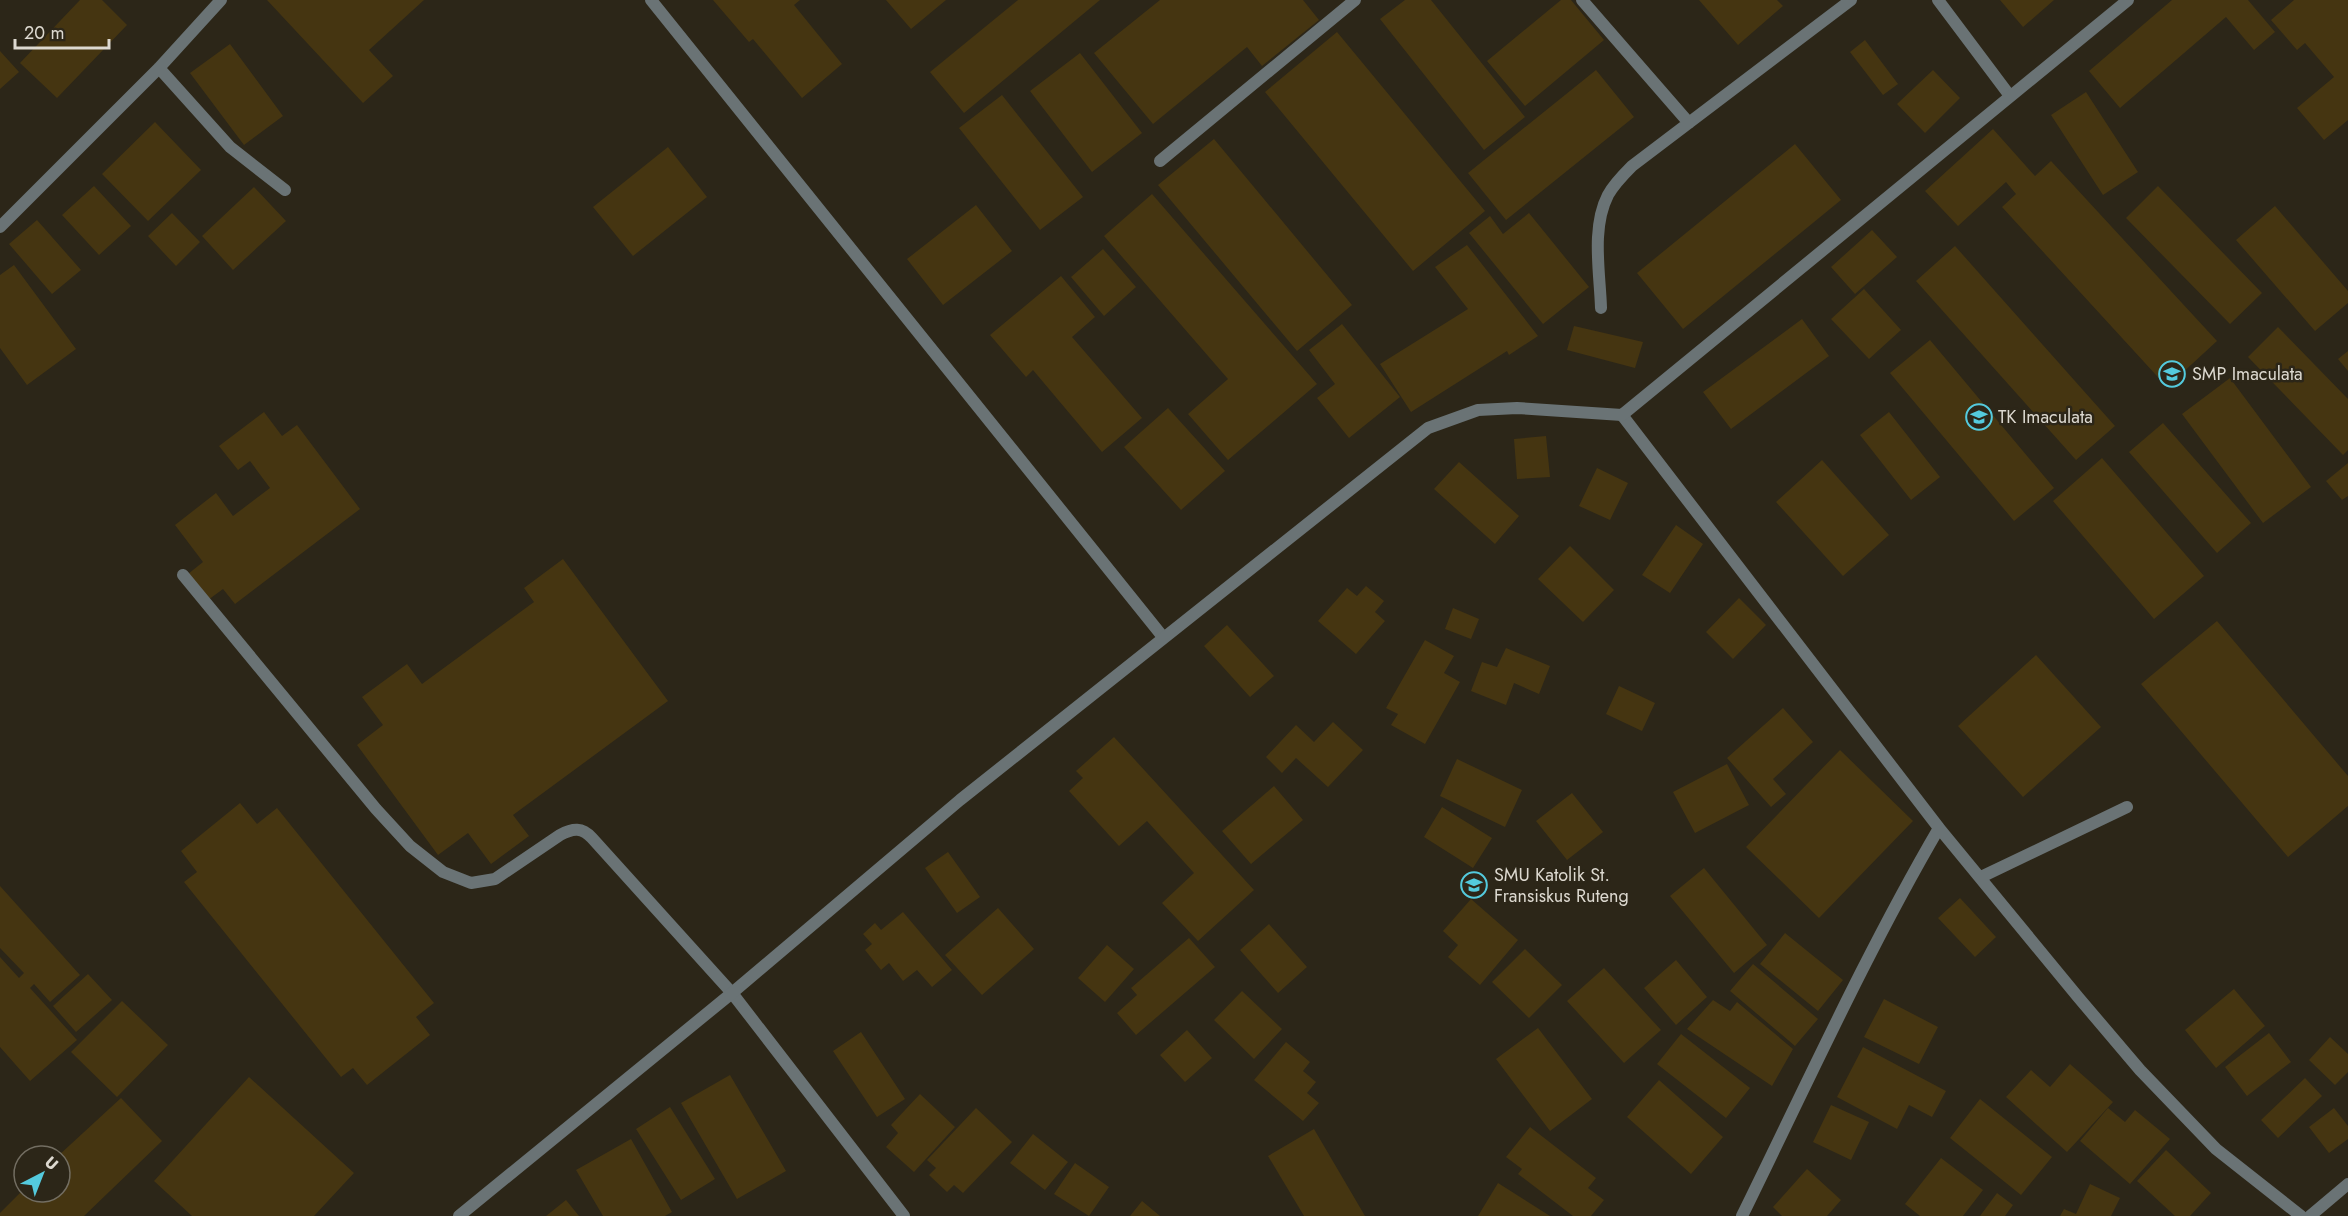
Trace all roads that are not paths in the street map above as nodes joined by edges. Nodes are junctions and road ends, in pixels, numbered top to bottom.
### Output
1 (221, 0) edge
2 (651, 0) edge
3 (1355, 0) edge
4 (1582, 0) edge
5 (1851, 0) edge
6 (1938, 0) edge
7 (2128, 0) edge
8 (159, 68) junction
9 (2010, 96) junction
10 (1689, 123) junction
11 (1160, 161) dead end
12 (285, 190) dead end
13 (0, 227) edge
14 (1601, 308) dead end
15 (1623, 415) junction
16 (183, 575) dead end
17 (1163, 637) junction
18 (2127, 807) dead end
19 (1939, 828) junction
20 (1981, 877) junction
21 (732, 993) junction
22 (2348, 1184) edge
23 (459, 1216) edge
24 (904, 1216) edge
25 (1742, 1216) edge
26 (2301, 1216) edge
27 (2310, 1216) edge

1 - 8 street
2 - 17 street
3 - 11 street
4 - 10 street
5 - 10 street
6 - 9 street
7 - 9 street
8 - 12 street
8 - 13 street
9 - 15 street
10 - 14 street
15 - 17 street
15 - 19 street
16 - 21 street
17 - 21 street
18 - 20 street
19 - 20 street
19 - 25 street
20 - 26 street
21 - 23 street
21 - 24 street
22 - 27 street

